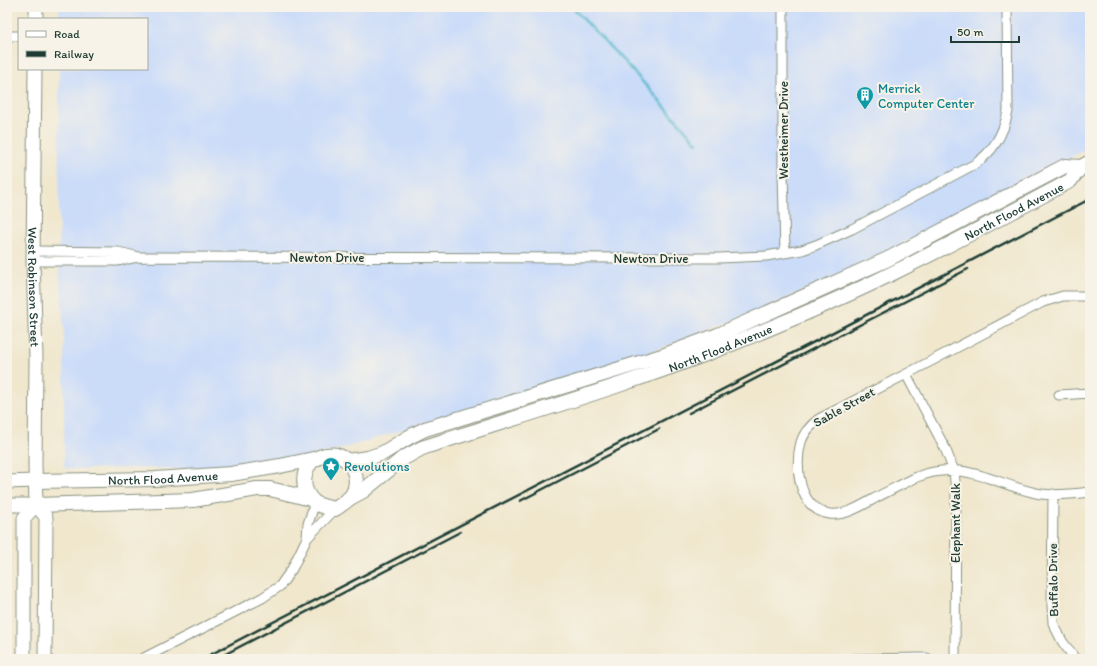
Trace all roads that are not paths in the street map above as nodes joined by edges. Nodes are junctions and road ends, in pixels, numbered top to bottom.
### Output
1 (36, 7) edge
2 (783, 7) edge
3 (1007, 7) edge
4 (36, 18) edge
5 (7, 36) edge
6 (18, 36) edge
7 (35, 70) edge
8 (1086, 165) edge
9 (786, 253) junction
10 (33, 256) junction
11 (1090, 296) edge
12 (906, 374) junction
13 (1090, 393) edge
14 (1059, 395) dead end
15 (318, 458) junction
16 (347, 461) junction
17 (954, 471) junction
18 (35, 481) junction
19 (7, 482) edge
20 (1090, 492) edge
21 (1053, 494) junction
22 (348, 499) junction
23 (313, 500) junction
24 (36, 505) junction
25 (7, 506) edge
26 (335, 509) junction
27 (307, 538) junction
28 (927, 658) edge
29 (24, 659) edge
30 (45, 659) edge
31 (142, 659) edge
32 (854, 659) edge
33 (955, 659) edge
34 (1075, 659) edge

1 - 4 main road
2 - 9 street, Westheimer Drive
3 - 9 street, Newton Drive
5 - 6 street
7 - 10 main road, West Robinson Street
8 - 16 main road, North Flood Avenue
8 - 22 main road, North Flood Avenue
9 - 10 street, Newton Drive
10 - 18 main road, West Robinson Street
11 - 12 street, Sable Street
12 - 17 street, Elephant Walk
12 - 17 street, Sable Street
13 - 14 street
15 - 16 main road
15 - 18 main road, North Flood Avenue
15 - 23 main road
16 - 22 main road
17 - 21 street, Sable Street
17 - 33 street, Elephant Walk
18 - 19 main road, North Flood Avenue
18 - 24 main road, West Robinson Street
20 - 21 street, Sable Street
21 - 34 street, Buffalo Drive
22 - 26 main road
23 - 24 main road, North Flood Avenue
23 - 26 main road
23 - 27 street
24 - 25 main road, North Flood Avenue
24 - 29 main road
24 - 30 main road, West Robinson Street
26 - 27 street
27 - 31 street
28 - 32 street

